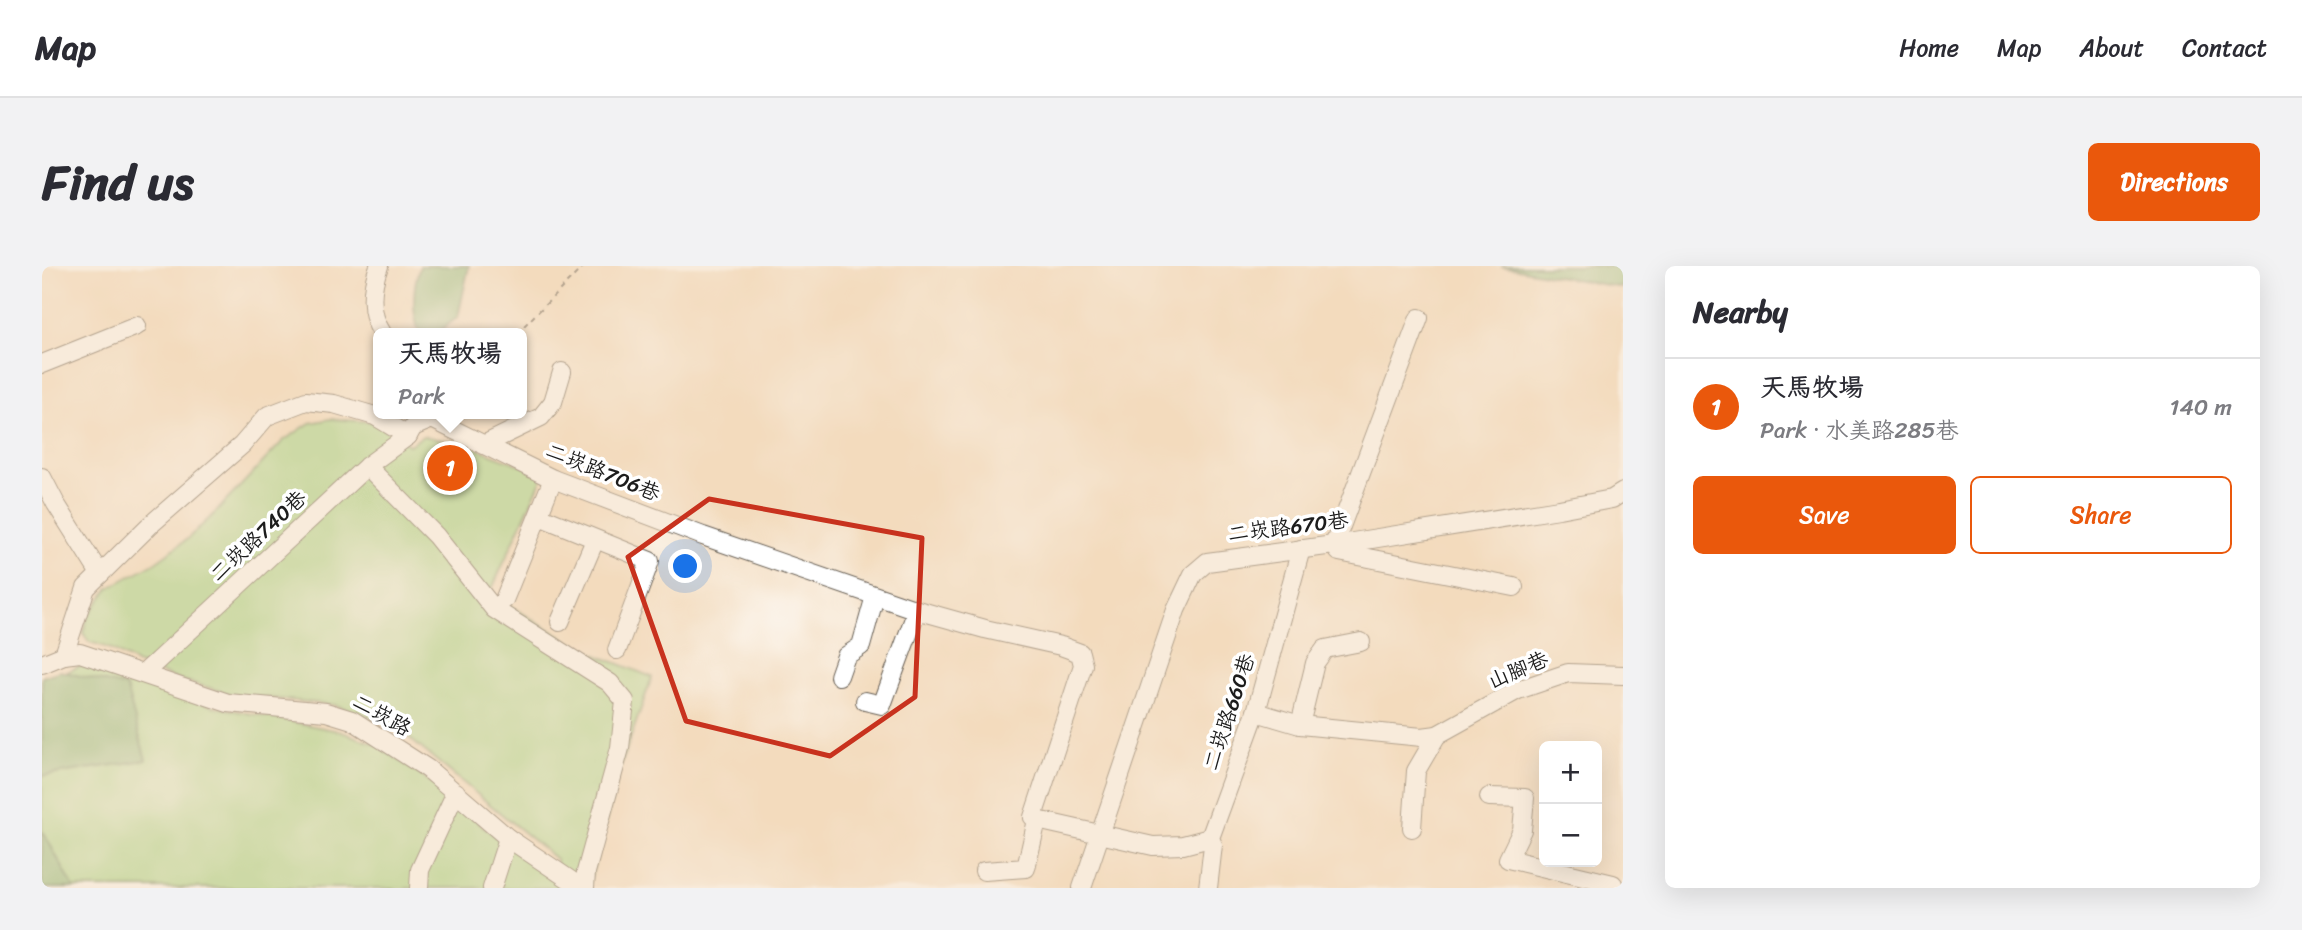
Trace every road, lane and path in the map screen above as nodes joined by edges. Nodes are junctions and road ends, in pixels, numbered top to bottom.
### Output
1 (379, 266) edge
2 (584, 266) edge
3 (1419, 318) dead end
4 (137, 326) dead end
5 (378, 328) edge
6 (522, 328) edge
7 (42, 365) edge
8 (562, 372) dead end
9 (373, 415) edge
10 (380, 419) edge
11 (425, 419) edge
12 (436, 419) edge
13 (408, 436) junction
14 (484, 445) junction
15 (366, 466) junction
16 (42, 477) edge
17 (553, 478) junction
18 (1623, 492) edge
19 (49, 507) edge
20 (539, 516) junction
21 (595, 540) junction
22 (1334, 545) junction
23 (1301, 550) junction
24 (100, 574) junction
25 (1514, 587) dead end
26 (875, 597) junction
27 (504, 600) dead end
28 (917, 610) junction
29 (560, 622) dead end
30 (1361, 642) dead end
31 (617, 650) dead end
32 (64, 655) junction
33 (42, 664) edge
34 (143, 674) junction
35 (1623, 675) edge
36 (839, 676) dead end
37 (865, 701) dead end
38 (1256, 712) junction
39 (1300, 724) junction
40 (1437, 735) junction
41 (456, 792) junction
42 (1489, 797) dead end
43 (1037, 820) junction
44 (1412, 828) dead end
45 (1100, 834) junction
46 (508, 838) junction
47 (1210, 838) junction
48 (984, 871) dead end
49 (1615, 882) edge
50 (584, 883) edge
51 (419, 888) edge
52 (492, 888) edge
53 (1083, 888) edge
54 (1208, 888) edge

1 - 5 street
2 - 6 path
3 - 22 street
4 - 7 street
8 - 14 street
9 - 24 street
10 - 13 street
11 - 13 street, 二崁路706巷
12 - 14 street, 二崁路706巷
13 - 15 street, 二崁路740巷
14 - 17 street, 二崁路706巷
15 - 34 street, 二崁路740巷
15 - 50 street
16 - 19 street
17 - 20 street
17 - 26 street, 二崁路706巷
18 - 22 street, 二崁路670巷
19 - 24 street
20 - 21 street
20 - 27 street
21 - 29 street
21 - 31 street
22 - 23 street, 二崁路670巷
22 - 25 street
23 - 38 street, 二崁路660巷
23 - 45 street, 二崁路670巷
24 - 32 street
26 - 28 street, 二崁路706巷
26 - 36 street
28 - 37 street
28 - 43 street, 二崁路706巷
30 - 39 street
32 - 33 street, 二崁路
32 - 34 street, 二崁路
34 - 41 street, 二崁路
35 - 40 street, 山腳巷
38 - 39 street, 山腳巷
38 - 47 street, 二崁路660巷
39 - 40 street, 山腳巷
40 - 44 street
41 - 46 street, 二崁路
41 - 51 street
42 - 49 street
43 - 45 street
43 - 48 street
45 - 47 street
45 - 53 street, 二崁路670巷
46 - 50 street, 二崁路
46 - 52 street
47 - 54 street, 二崁路660巷

